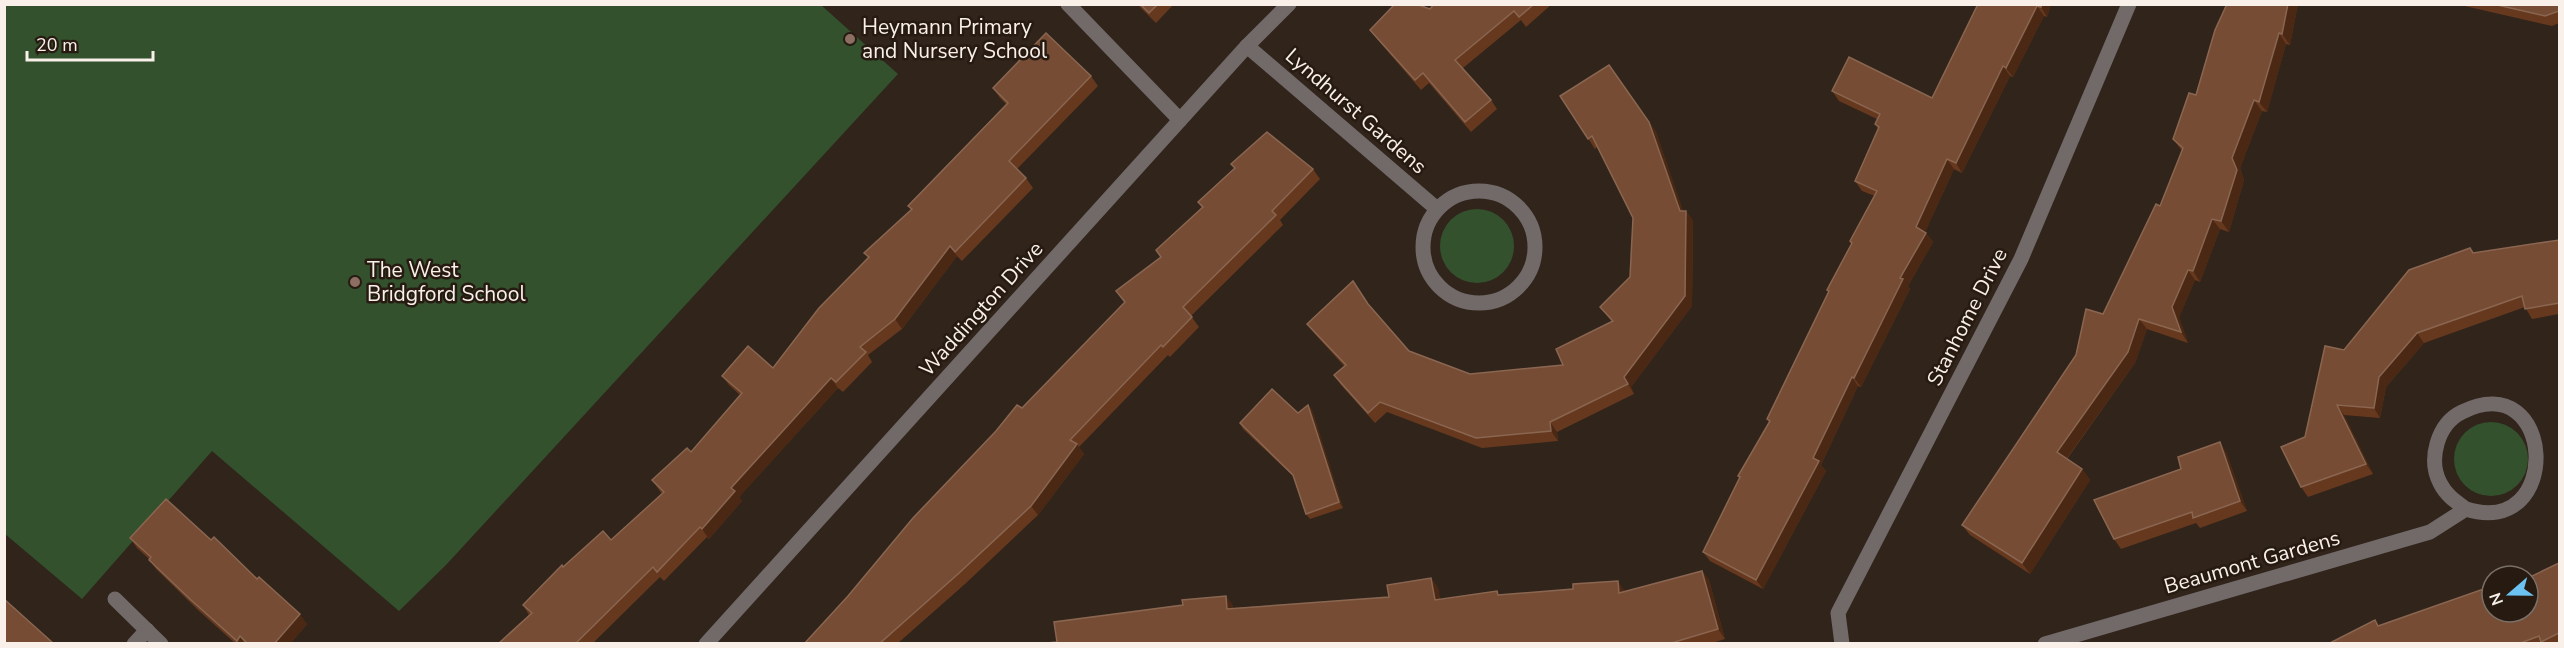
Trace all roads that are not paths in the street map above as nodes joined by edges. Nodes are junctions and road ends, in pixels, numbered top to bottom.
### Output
1 (1068, 4) edge
2 (1289, 4) edge
3 (2129, 4) edge
4 (1247, 46) junction
5 (1180, 120) junction
6 (1437, 209) junction
7 (2466, 508) junction
8 (115, 599) dead end
9 (147, 630) junction
10 (134, 644) edge
11 (161, 644) edge
12 (706, 644) edge
13 (1842, 644) edge
14 (2045, 644) edge

1 - 5 street
2 - 4 street, Waddington Drive
3 - 13 street, Stanhome Drive
4 - 5 street, Waddington Drive
4 - 6 street, Lyndhurst Gardens
5 - 12 street, Waddington Drive
6 - 6 street
7 - 7 street
7 - 14 street, Beaumont Gardens
8 - 9 street
9 - 10 street
9 - 11 street

